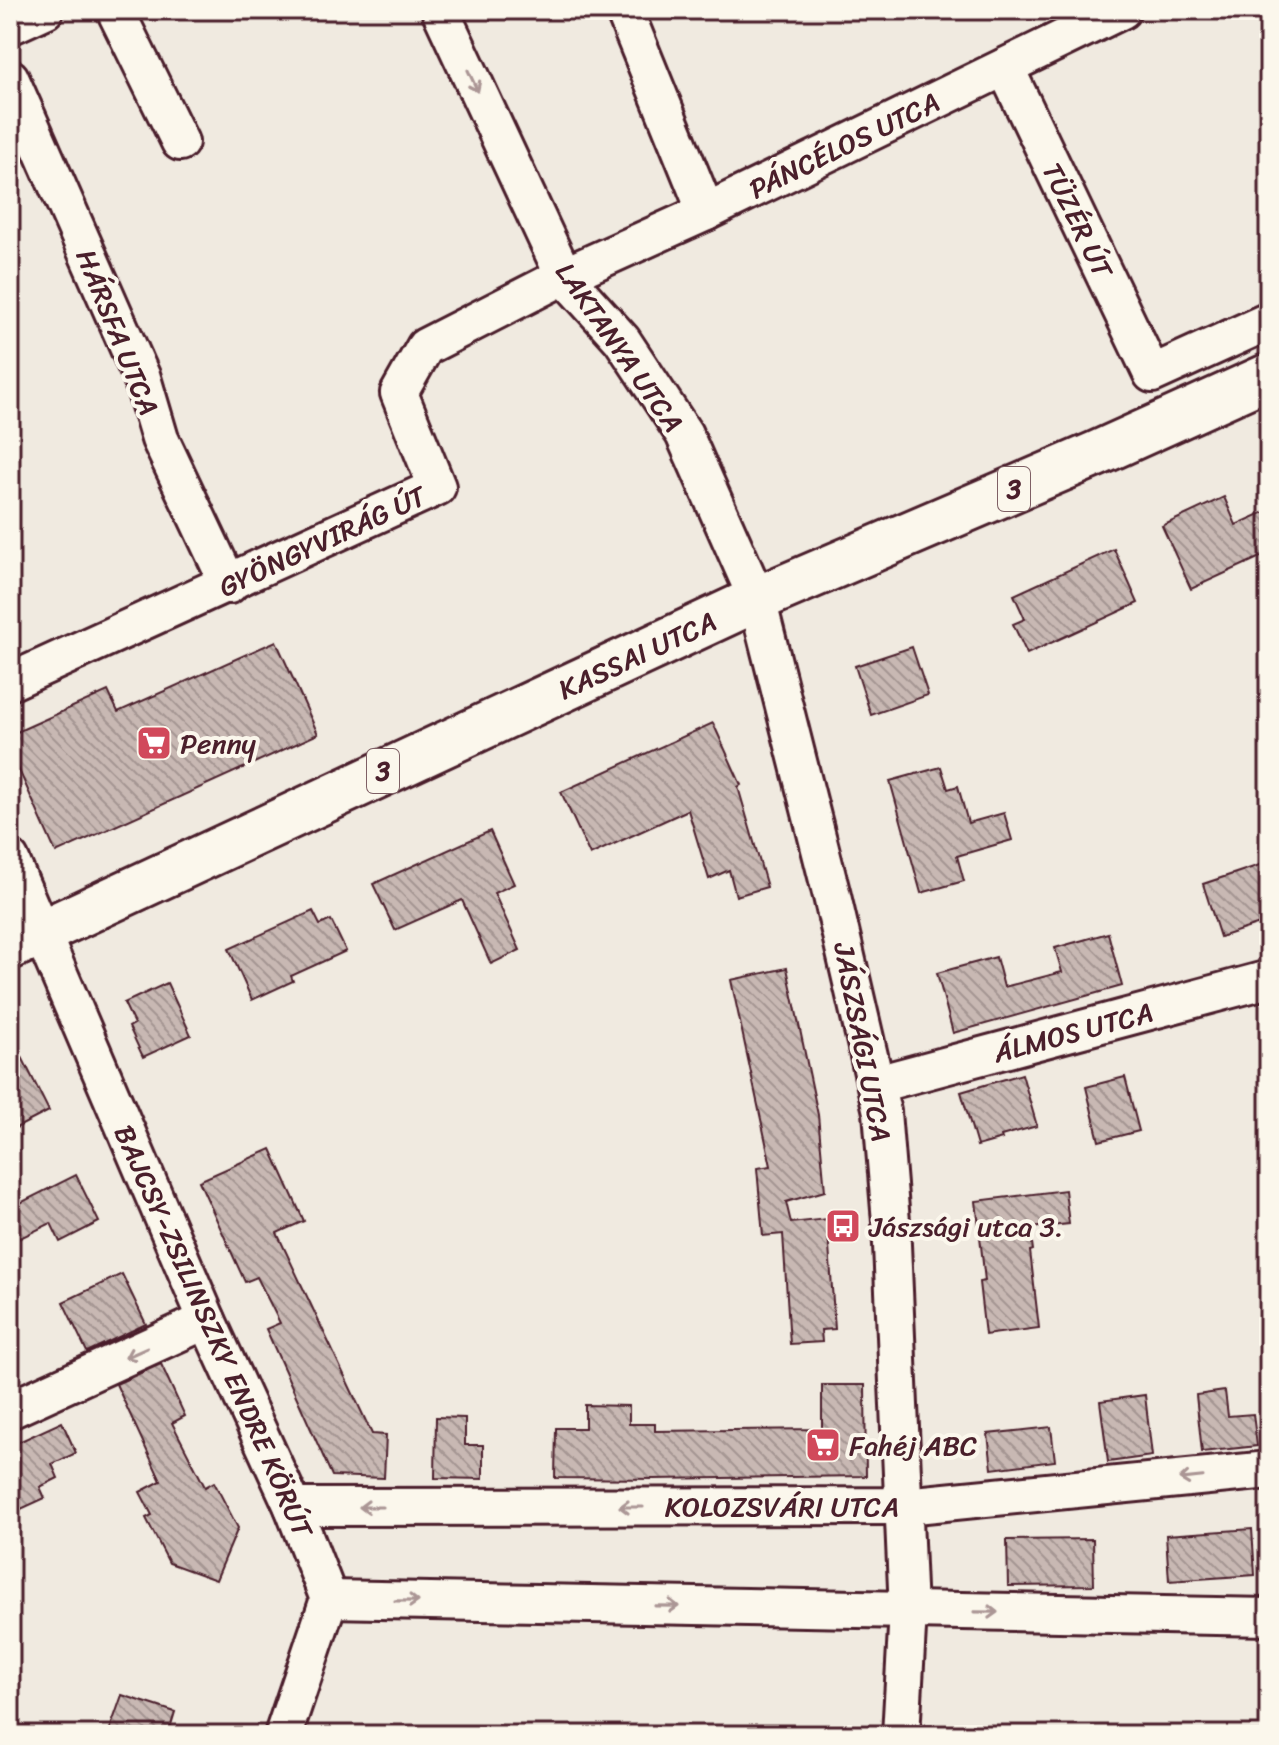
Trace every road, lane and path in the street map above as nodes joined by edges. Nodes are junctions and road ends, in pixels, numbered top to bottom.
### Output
1 (45, 10) edge
2 (115, 10) edge
3 (440, 10) edge
4 (624, 10) edge
5 (1122, 10) edge
6 (10, 26) edge
7 (1005, 67) junction
8 (10, 78) edge
9 (180, 142) dead end
10 (706, 212) junction
11 (564, 276) junction
12 (1269, 321) edge
13 (1269, 376) edge
14 (229, 585) junction
15 (757, 599) junction
16 (10, 682) edge
17 (10, 859) edge
18 (26, 939) edge
19 (1269, 979) edge
20 (877, 1084) junction
21 (207, 1320) junction
22 (10, 1410) edge
23 (1269, 1470) edge
24 (905, 1506) junction
25 (293, 1507) junction
26 (329, 1599) junction
27 (908, 1611) junction
28 (1269, 1617) edge
29 (283, 1735) edge
30 (901, 1735) edge

1 - 6 street
2 - 9 street
3 -> 11 street, LAKTANYA UTCA
4 - 10 street
5 - 7 street, PÁNCÉLOS UTCA
7 - 10 street, PÁNCÉLOS UTCA
7 - 12 street, TÜZÉR ÚT
8 - 14 street, HÁRSFA UTCA
10 - 11 street, PÁNCÉLOS UTCA
11 - 14 street, GYÖNGYVIRÁG ÚT
11 - 15 street, LAKTANYA UTCA
13 - 15 main road, KASSAI UTCA / 3
14 - 16 street, GYÖNGYVIRÁG ÚT
15 - 18 main road, KASSAI UTCA / 3
15 - 20 street, JÁSZSÁGI UTCA
17 - 18 street, BAJCSY-ZSILINSZKY ENDRE KÖRÚT
18 - 21 street, BAJCSY-ZSILINSZKY ENDRE KÖRÚT
19 - 20 street, ÁLMOS UTCA
20 - 24 street, JÁSZSÁGI UTCA
21 -> 22 street
21 - 25 street, BAJCSY-ZSILINSZKY ENDRE KÖRÚT
23 -> 24 street, KOLOZSVÁRI UTCA
24 -> 25 street, KOLOZSVÁRI UTCA
24 - 27 street, JÁSZSÁGI UTCA
25 - 26 street, BAJCSY-ZSILINSZKY ENDRE KÖRÚT
26 -> 27 street
26 - 29 street
27 -> 28 street
27 - 30 street, JÁSZSÁGI UTCA

